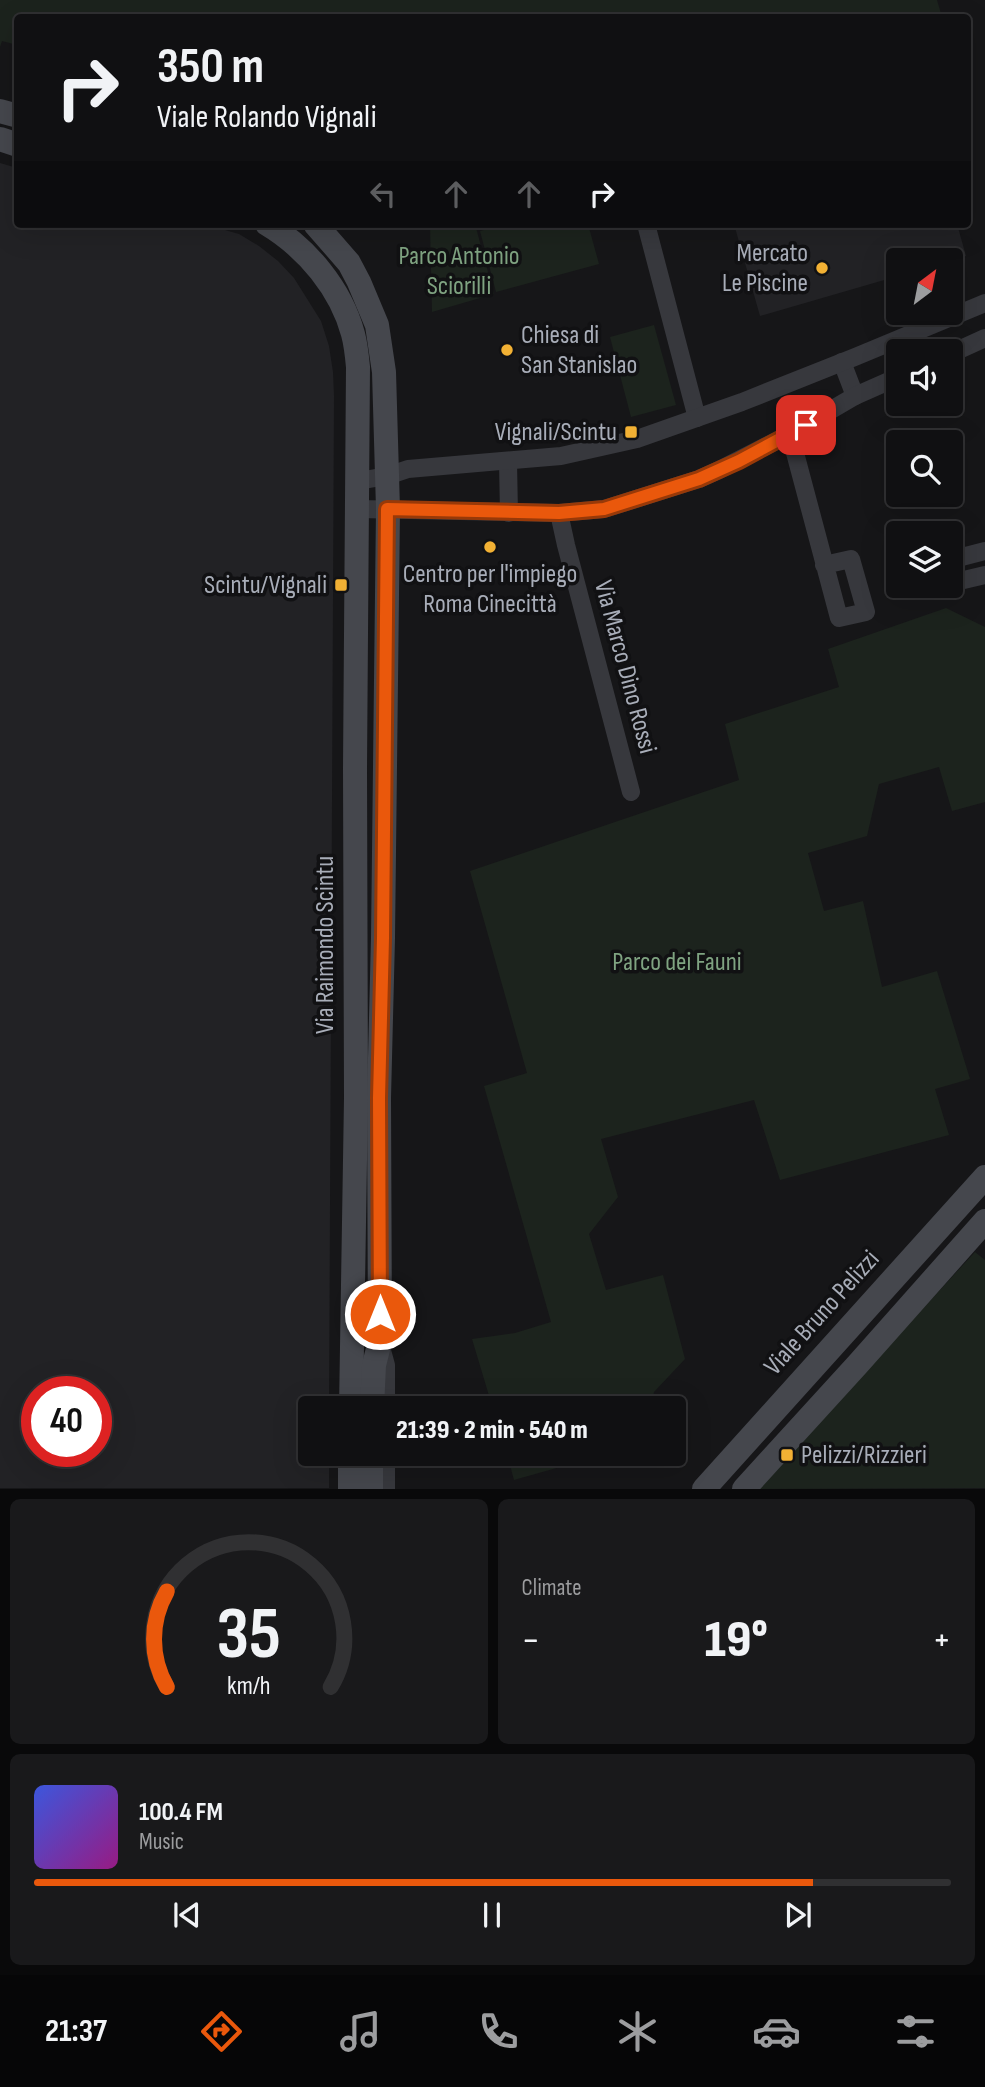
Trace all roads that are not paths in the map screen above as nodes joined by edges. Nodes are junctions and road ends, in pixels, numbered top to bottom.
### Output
1 (272, 228) edge
2 (318, 228) edge
3 (647, 228) edge
4 (985, 303) edge
5 (985, 338) edge
6 (963, 348) edge
7 (842, 362) junction
8 (886, 382) edge
9 (855, 396) junction
10 (697, 418) junction
11 (790, 434) junction
12 (508, 462) junction
13 (387, 476) junction
14 (358, 481) junction
15 (358, 509) junction
16 (387, 509) junction
17 (509, 513) junction
18 (559, 513) junction
19 (985, 551) edge
20 (963, 557) edge
21 (824, 565) dead end
22 (985, 575) edge
23 (963, 580) edge
24 (631, 792) dead end
25 (985, 1177) edge
26 (985, 1221) edge
27 (380, 1341) junction
28 (351, 1396) edge
29 (373, 1396) edge
30 (386, 1396) edge
31 (351, 1466) edge
32 (371, 1466) edge
33 (386, 1466) edge
34 (350, 1489) edge
35 (371, 1489) edge
36 (386, 1489) edge
37 (704, 1489) edge
38 (744, 1489) edge

1 - 14 street, Via Raimondo Scintu
2 - 13 street
3 - 10 street
4 - 7 street
5 - 6 street
7 - 9 street
7 - 10 street
8 - 9 street
9 - 11 street
10 - 12 street
11 - 18 street
11 - 21 street
12 - 13 street
12 - 17 street
13 - 14 street
13 - 16 street
14 - 15 street, Via Raimondo Scintu
15 - 16 street
15 - 28 street, Via Raimondo Scintu
16 - 17 street
16 - 27 street
17 - 18 street
18 - 24 street, Via Marco Dino Rossi
19 - 20 street
22 - 23 street
25 - 37 street, Viale Bruno Pelizzi
26 - 38 street
27 - 29 street
27 - 30 street
31 - 34 street
32 - 35 street
33 - 36 street

